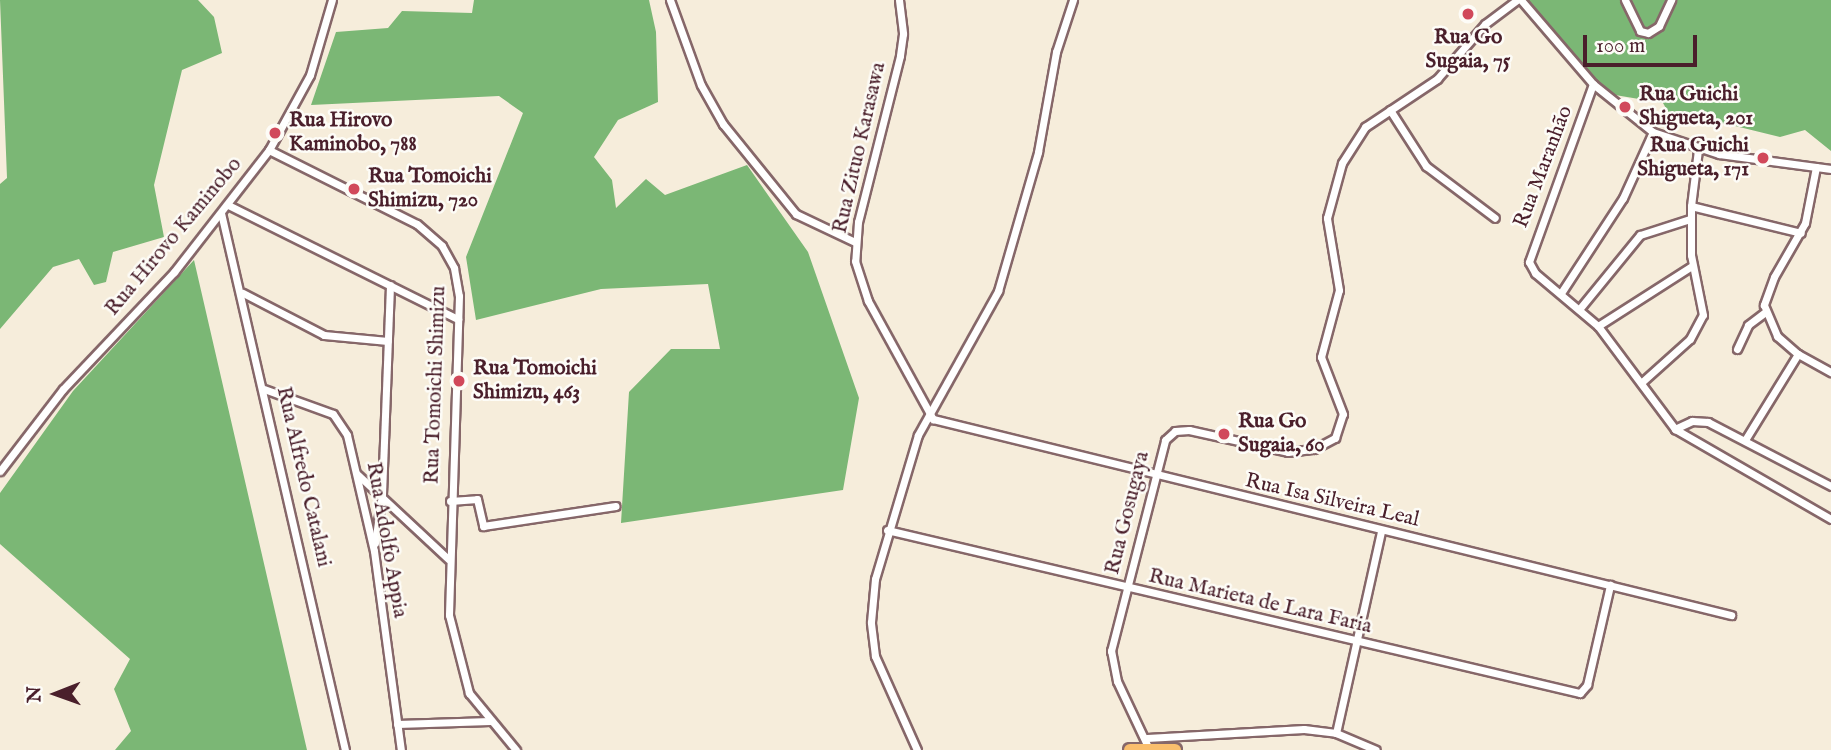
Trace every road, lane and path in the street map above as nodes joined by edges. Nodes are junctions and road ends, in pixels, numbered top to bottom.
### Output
1 (332, 0) edge
2 (670, 0) edge
3 (898, 0) edge
4 (1073, 0) edge
5 (1519, 0) edge
6 (1625, 0) edge
7 (1671, 0) edge
8 (1593, 84) junction
9 (1390, 110) junction
10 (1653, 132) junction
11 (269, 150) junction
12 (1699, 150) junction
13 (1816, 167) junction
14 (1831, 169) edge
15 (228, 205) junction
16 (1691, 206) junction
17 (221, 213) junction
18 (1495, 218) dead end
19 (1690, 219) junction
20 (1801, 233) junction
21 (855, 242) junction
22 (1692, 266) junction
23 (390, 285) junction
24 (243, 293) junction
25 (1561, 293) junction
26 (1581, 307) junction
27 (1765, 312) junction
28 (458, 319) junction
29 (1598, 326) junction
30 (388, 341) junction
31 (1737, 349) dead end
32 (1798, 354) junction
33 (1831, 372) edge
34 (1642, 382) junction
35 (264, 389) junction
36 (927, 414) junction
37 (1675, 429) junction
38 (1745, 440) junction
39 (0, 471) edge
40 (357, 474) junction
41 (1155, 477) junction
42 (1831, 486) edge
43 (382, 494) junction
44 (450, 501) junction
45 (617, 506) dead end
46 (1831, 519) edge
47 (887, 530) junction
48 (1381, 531) junction
49 (374, 551) junction
50 (448, 559) junction
51 (1610, 585) junction
52 (1126, 589) junction
53 (1731, 615) dead end
54 (1356, 642) junction
55 (490, 721) junction
56 (397, 724) junction
57 (1336, 733) junction
58 (1148, 744) edge
59 (345, 750) edge
60 (401, 750) edge
61 (516, 750) edge
62 (917, 750) edge
63 (1130, 750) edge
64 (1175, 750) edge
65 (1376, 750) edge

1 - 11 street, Rua Hirovo Kaminobo
2 - 21 street
3 - 21 street, Rua Zituo Karasawa
4 - 36 street
5 - 8 street
5 - 9 street, Rua Gosugaya
6 - 7 street
8 - 10 street
8 - 25 street, Rua Maranhão
9 - 18 street
9 - 41 street, Rua Gosugaya
10 - 12 street
10 - 25 street
11 - 15 street, Rua Hirovo Kaminobo
11 - 28 street, Rua Tomoichi Shimizu
12 - 13 street
12 - 16 street
13 - 14 street
13 - 20 street
15 - 17 street, Rua Hirovo Kaminobo
15 - 23 street
16 - 19 street
16 - 20 street
17 - 24 street, Rua Alfredo Catalani
17 - 39 street, Rua Hirovo Kaminobo
19 - 22 street
19 - 26 street
20 - 27 street
21 - 36 street, Rua Zituo Karasawa
22 - 29 street
22 - 34 street
23 - 28 street
23 - 30 street
24 - 30 street
24 - 35 street, Rua Alfredo Catalani
25 - 26 street
26 - 29 street
27 - 31 street
27 - 32 street
28 - 44 street, Rua Tomoichi Shimizu
29 - 34 street
30 - 43 street
32 - 33 street
32 - 38 street
34 - 37 street
35 - 40 street, Rua Adolfo Appia
35 - 59 street, Rua Alfredo Catalani
36 - 41 street, Rua Isa Silveira Leal
36 - 47 street
37 - 38 street
37 - 46 street
38 - 42 street
40 - 43 street
40 - 49 street, Rua Adolfo Appia
41 - 48 street, Rua Isa Silveira Leal
41 - 52 street, Rua Gosugaya
43 - 49 street
43 - 50 street
44 - 45 street
44 - 50 street, Rua Tomoichi Shimizu
47 - 52 street, Rua Marieta de Lara Faria
47 - 62 street
48 - 51 street, Rua Isa Silveira Leal
48 - 54 street
49 - 56 street, Rua Adolfo Appia
50 - 55 street, Rua Tomoichi Shimizu
51 - 53 street, Rua Isa Silveira Leal
51 - 54 street, Rua Marieta de Lara Faria
52 - 54 street, Rua Marieta de Lara Faria
52 - 58 street, Rua Gosugaya
54 - 57 street
55 - 56 street
55 - 61 street, Rua Tomoichi Shimizu
56 - 60 street, Rua Adolfo Appia
57 - 58 street
57 - 65 street
58 - 63 highway
58 - 64 highway

